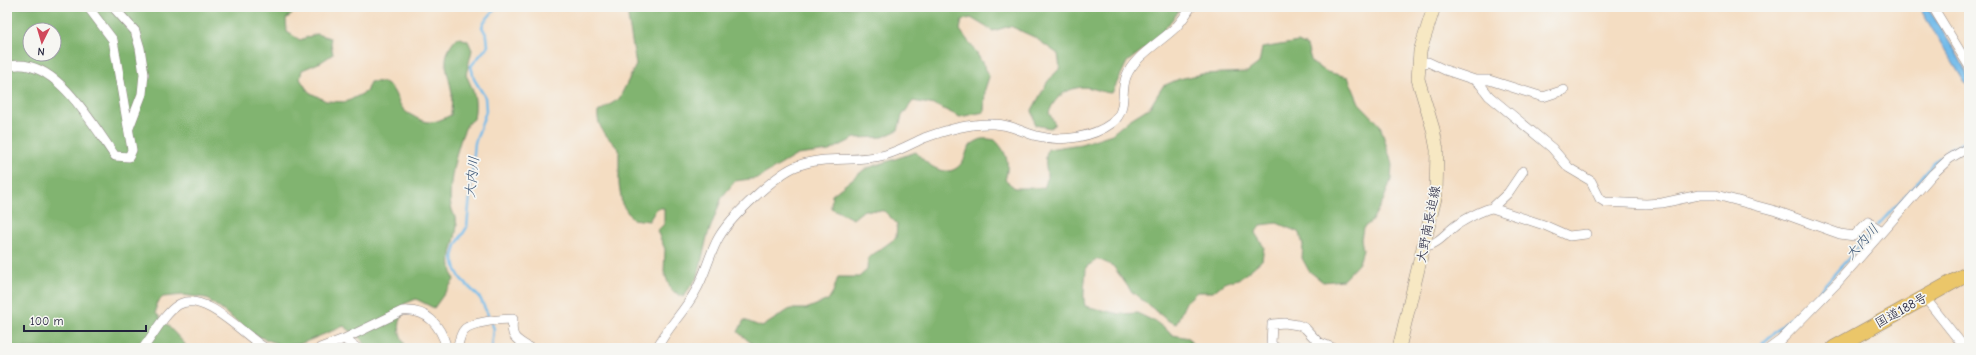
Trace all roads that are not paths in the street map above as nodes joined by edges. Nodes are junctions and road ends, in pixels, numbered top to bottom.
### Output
1 (88, 7) edge
2 (113, 7) edge
3 (1191, 7) edge
4 (1434, 7) edge
5 (1933, 7) edge
6 (1418, 64) junction
7 (1969, 66) edge
8 (7, 67) edge
9 (1475, 80) junction
10 (1564, 90) dead end
11 (129, 131) junction
12 (1969, 148) edge
13 (1524, 171) dead end
14 (1492, 208) junction
15 (1878, 228) junction
16 (1586, 234) dead end
17 (1425, 246) junction
18 (1969, 273) edge
19 (1926, 297) junction
20 (344, 339) junction
21 (144, 348) edge
22 (265, 348) edge
23 (320, 348) edge
24 (357, 348) edge
25 (447, 348) edge
26 (457, 348) edge
27 (530, 348) edge
28 (657, 348) edge
29 (1276, 348) edge
30 (1333, 348) edge
31 (1399, 348) edge
32 (1770, 348) edge
33 (1834, 348) edge
34 (1965, 348) edge

1 - 11 street
2 - 11 street
3 - 28 street
4 - 6 main road, 大野南長迫線
5 - 7 street
6 - 9 street
6 - 17 main road, 大野南長迫線
8 - 11 street
9 - 10 street
9 - 15 street
12 - 15 street
13 - 14 street
14 - 16 street
14 - 17 street
15 - 32 street
17 - 31 main road, 大野南長迫線
18 - 19 highway, 国道188号
19 - 33 highway, 国道188号
19 - 34 street
20 - 23 street
20 - 24 street
20 - 25 street
21 - 22 street
26 - 27 street
29 - 30 street

